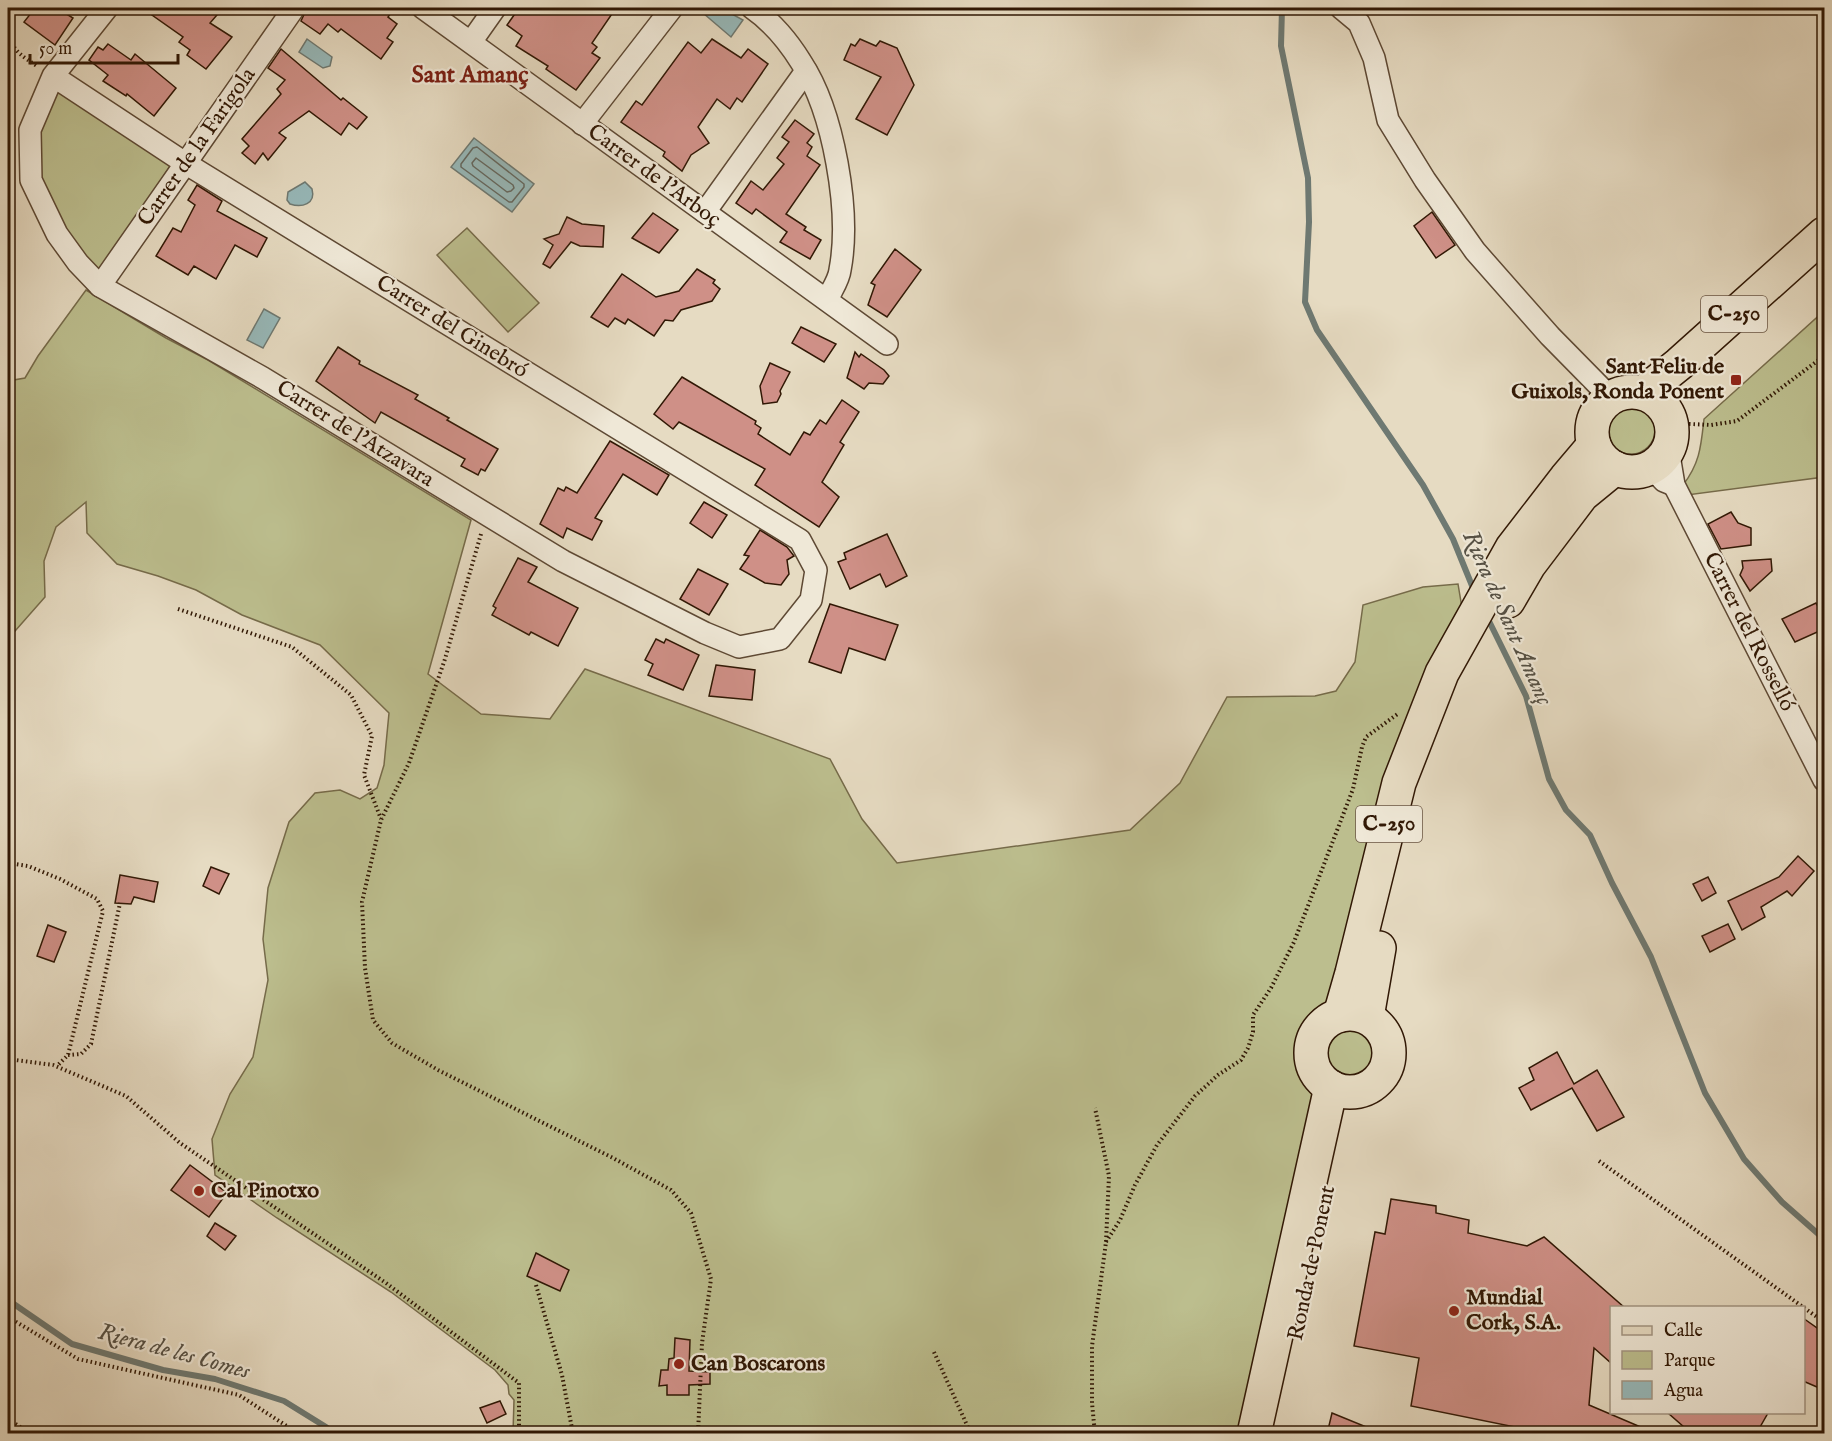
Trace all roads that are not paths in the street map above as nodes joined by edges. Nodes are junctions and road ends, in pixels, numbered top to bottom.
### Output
1 (107, 8) edge
2 (294, 8) edge
3 (423, 8) edge
4 (495, 8) edge
5 (672, 8) edge
6 (752, 8) edge
7 (1341, 8) edge
8 (471, 42) junction
9 (806, 71) junction
10 (53, 76) junction
11 (582, 124) junction
12 (186, 163) junction
13 (705, 212) junction
14 (1824, 234) edge
15 (1824, 262) edge
16 (100, 286) junction
17 (827, 300) junction
18 (886, 344) dead end
19 (1611, 398) junction
20 (1662, 438) junction
21 (1605, 457) junction
22 (811, 600) joint
23 (1465, 653) junction
24 (1824, 780) edge
25 (1353, 1016) junction
26 (1340, 1090) junction
27 (1254, 1434) edge
28 (1274, 1434) edge

1 - 10 street, Carrer de l'Atzavara
2 - 12 street, Carrer de la Farigola
3 - 8 street, Carrer de l'Arboç
4 - 8 street
5 - 11 street
6 - 9 street
7 - 19 street
8 - 11 street, Carrer de l'Arboç
9 - 13 street
9 - 17 street
10 - 12 street, Carrer del Ginebró
10 - 16 street, Carrer de l'Atzavara
11 - 13 street, Carrer de l'Arboç
12 - 16 street, Carrer de la Farigola
12 - 22 street, Carrer del Ginebró
13 - 17 street, Carrer de l'Arboç
14 - 20 main road, C-250
15 - 20 main road, C-250
16 - 22 street, Carrer de l'Atzavara
17 - 18 street, Carrer de l'Arboç
19 - 20 main road
19 - 21 main road
20 - 21 main road
20 - 24 street, Carrer del Rosselló
21 - 23 main road, C-250
23 - 25 main road, C-250
23 - 25 main road, C-250
25 - 26 main road
25 - 26 main road
26 - 27 main road
26 - 28 main road, Ronda de Ponent

